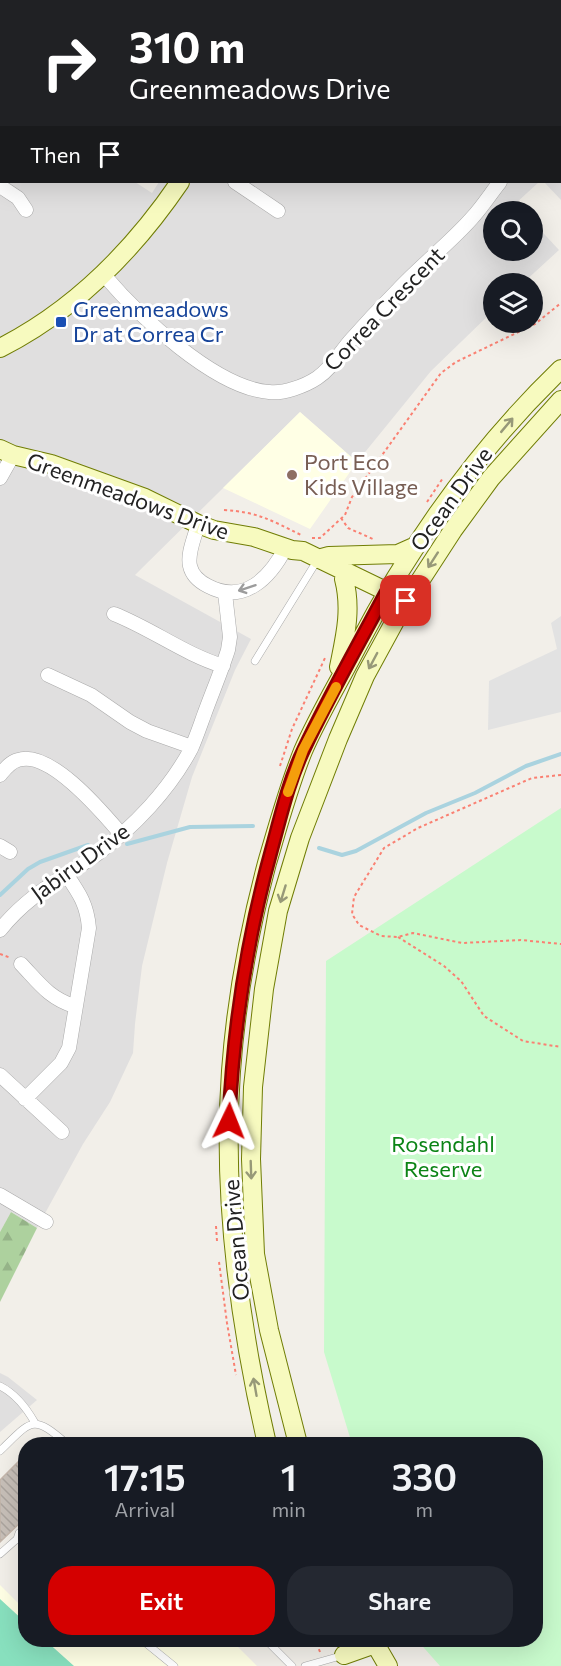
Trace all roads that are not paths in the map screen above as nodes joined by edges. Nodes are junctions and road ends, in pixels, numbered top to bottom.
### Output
1 (179, 183) edge
2 (236, 183) edge
3 (499, 183) edge
4 (0, 186) edge
5 (26, 210) dead end
6 (278, 211) dead end
7 (105, 275) junction
8 (0, 348) edge
9 (561, 369) edge
10 (561, 400) edge
11 (6, 452) edge
12 (0, 478) edge
13 (198, 524) junction
14 (416, 546) junction
15 (289, 549) junction
16 (316, 561) junction
17 (344, 579) junction
18 (225, 593) junction
19 (384, 596) junction
20 (404, 605) junction
21 (114, 614) dead end
22 (255, 661) dead end
23 (223, 666) junction
24 (48, 675) dead end
25 (338, 684) junction
26 (192, 747) junction
27 (0, 775) edge
28 (121, 834) junction
29 (66, 873) junction
30 (0, 930) edge
31 (21, 964) dead end
32 (74, 1006) junction
33 (0, 1075) edge
34 (24, 1099) junction
35 (62, 1132) dead end
36 (0, 1195) edge
37 (46, 1222) dead end
38 (0, 1386) edge
39 (35, 1423) junction
40 (58, 1437) edge
41 (265, 1437) edge
42 (296, 1437) edge
43 (0, 1451) edge
44 (18, 1536) edge
45 (17, 1539) joint
46 (0, 1554) edge
47 (150, 1647) edge
48 (273, 1647) edge
49 (361, 1647) edge
50 (377, 1647) edge
51 (343, 1654) edge
52 (174, 1666) edge
53 (292, 1666) edge
54 (305, 1666) edge
55 (388, 1666) edge

1 - 7 main road
2 - 6 street
3 - 7 street, Correa Crescent
4 - 5 street
7 - 8 main road
14 -> 9 main road, Ocean Drive
10 -> 20 main road, Ocean Drive
11 - 12 street
11 - 13 main road, Greenmeadows Drive
13 - 15 main road, Greenmeadows Drive
13 - 18 street
14 - 16 main road
14 - 19 main road, Ocean Drive
15 - 16 main road, Greenmeadows Drive
15 -> 18 street
16 - 17 main road, Greenmeadows Drive
16 - 19 main road, Greenmeadows Drive
16 - 22 lane
17 - 19 main road, Greenmeadows Drive
17 - 25 main road
18 - 23 street, Jabiru Drive
19 - 20 main road, Greenmeadows Drive
19 - 25 main road, Ocean Drive
20 -> 42 main road, Ocean Drive
21 - 23 street
23 - 26 street, Jabiru Drive
24 - 26 street
41 -> 25 main road, Ocean Drive
26 - 28 street, Jabiru Drive
27 - 28 street
28 - 29 street, Jabiru Drive
29 - 30 street, Jabiru Drive
29 - 32 street
31 - 32 street
32 - 34 street
33 - 34 street
34 - 35 street
36 - 37 street
38 - 39 lane
39 - 40 lane
39 - 43 lane
44 - 45 lane
45 - 46 lane
47 - 52 lane
48 - 53 lane
49 - 51 main road
50 - 55 main road
51 - 54 lane

